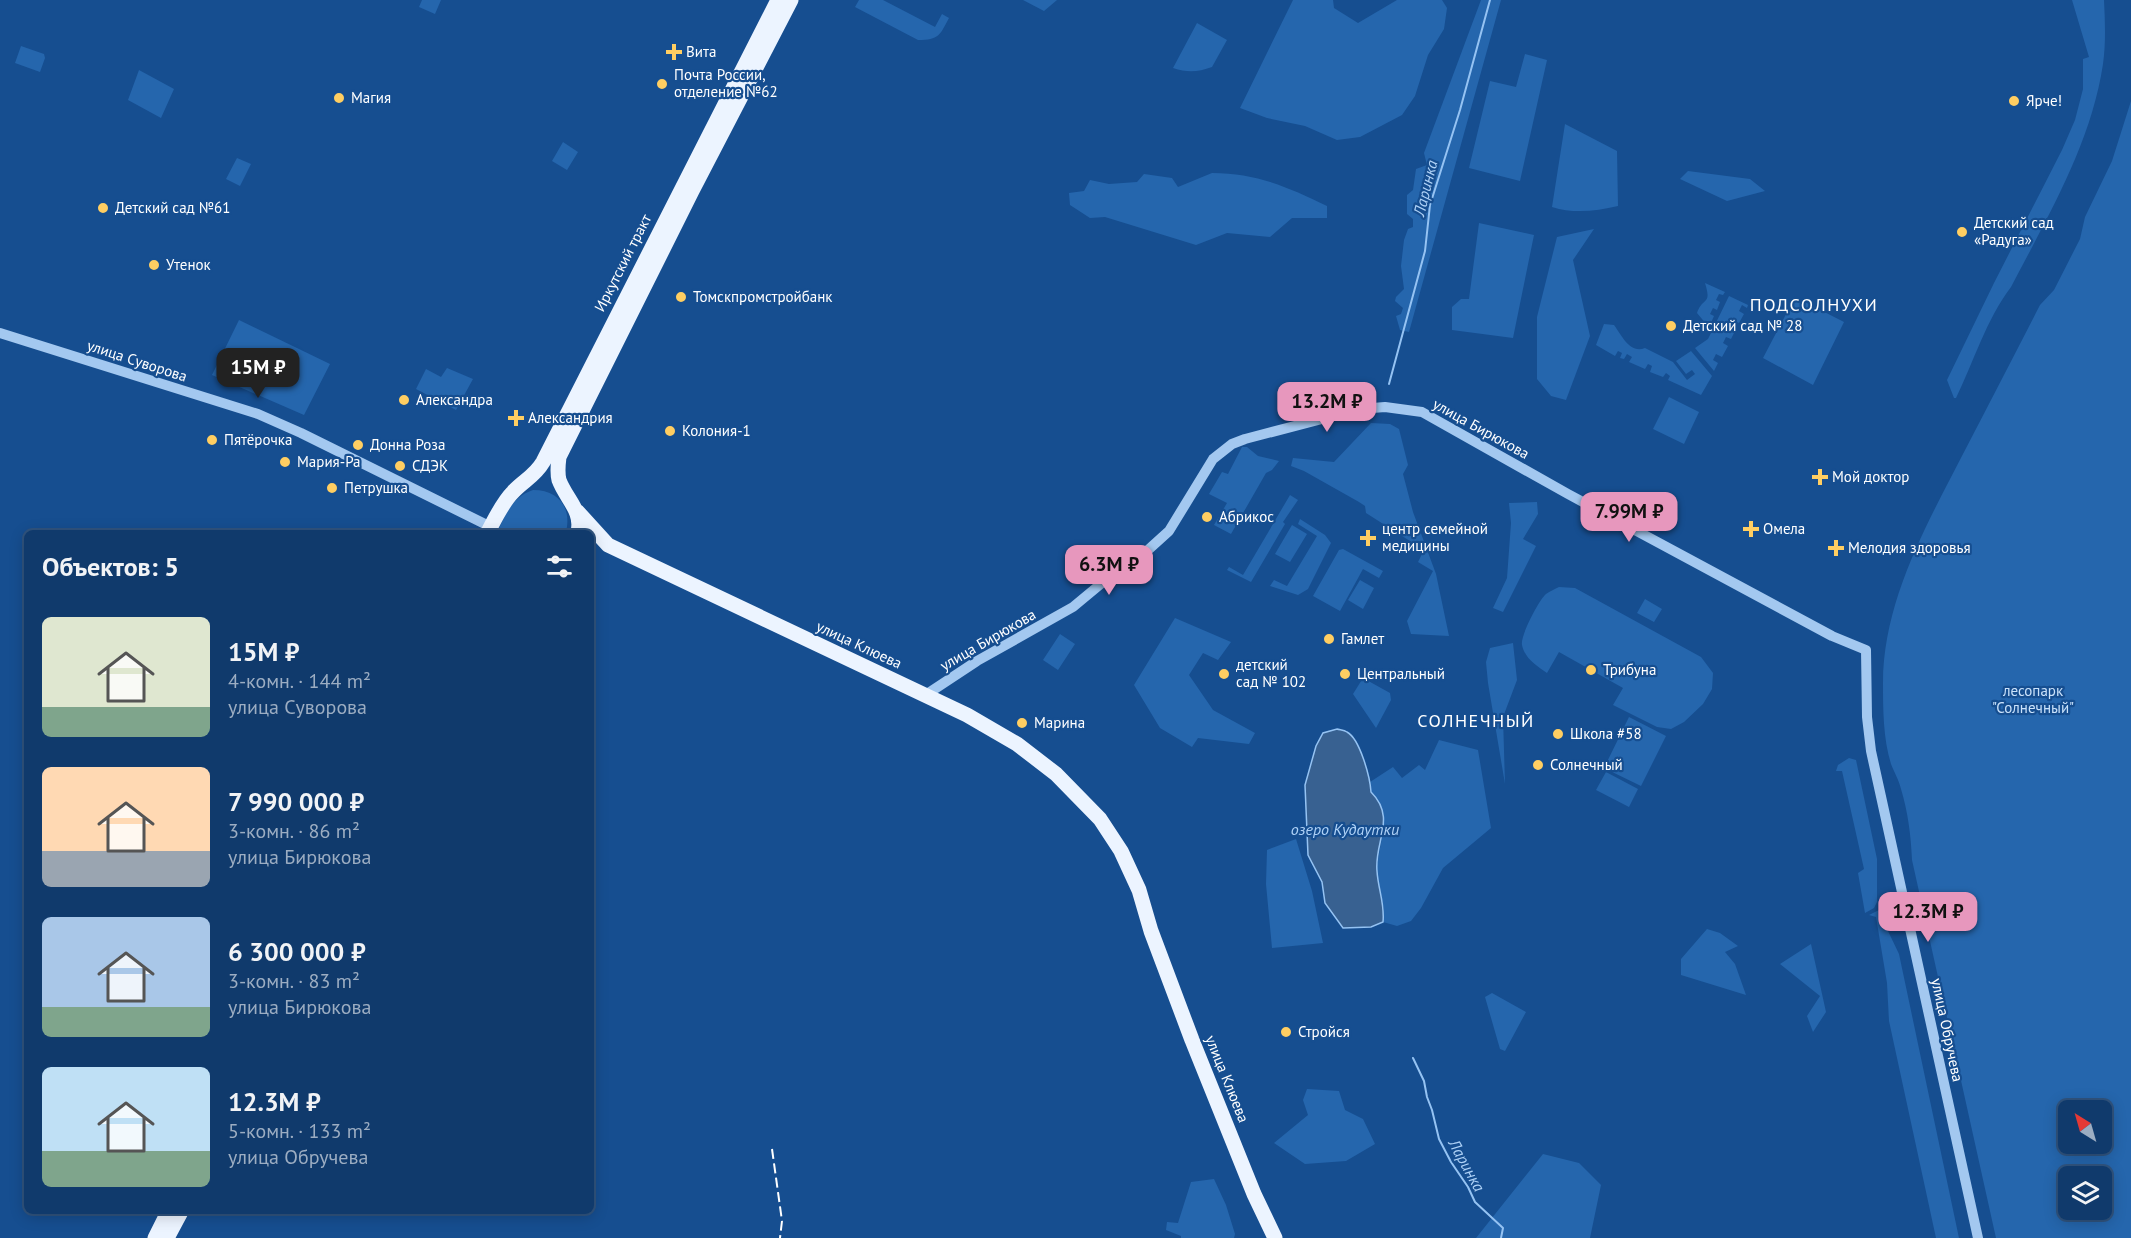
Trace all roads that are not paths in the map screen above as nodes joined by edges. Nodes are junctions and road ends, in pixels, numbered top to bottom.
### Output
1 (778, 0) edge
2 (792, 0) edge
3 (0, 333) edge
4 (577, 511) junction
5 (490, 530) edge
6 (578, 530) edge
7 (608, 545) junction
8 (594, 546) edge
9 (1866, 650) joint
10 (924, 696) junction
11 (167, 1214) edge
12 (180, 1214) edge
13 (155, 1238) edge
14 (167, 1238) edge
15 (1275, 1238) edge
16 (1978, 1238) edge

1 - 5 main road, Иркутский тракт
2 - 4 main road, Иркутский тракт
3 - 5 street, улица Суворова
4 - 6 main road, Иркутский тракт
4 - 7 main road, улица Клюева
7 - 8 main road, улица Клюева
7 - 10 main road, улица Клюева
9 - 10 street, улица Бирюкова
9 - 16 street, улица Обручева
10 - 15 main road, улица Клюева
11 - 13 main road
12 - 14 main road

